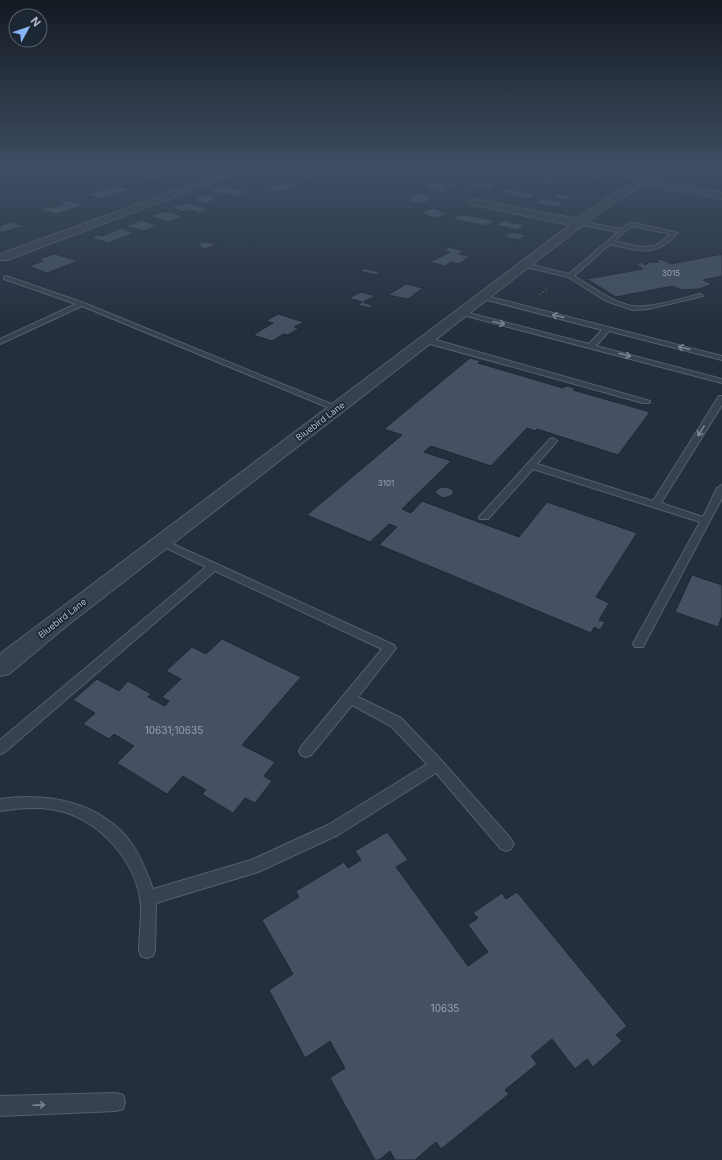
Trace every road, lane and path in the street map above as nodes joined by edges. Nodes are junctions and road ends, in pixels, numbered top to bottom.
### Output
1 (104, 220) edge
2 (565, 220) edge
3 (583, 220) edge
4 (579, 223) junction
5 (622, 231) junction
6 (609, 242) junction
7 (3, 257) dead end
8 (524, 265) junction
9 (568, 275) junction
10 (6, 278) dead end
11 (700, 296) dead end
12 (482, 297) junction
13 (82, 304) junction
14 (522, 307) junction
15 (461, 313) junction
16 (607, 329) junction
17 (426, 340) junction
18 (0, 342) edge
19 (590, 347) junction
20 (722, 358) edge
21 (722, 380) edge
22 (722, 398) edge
23 (646, 401) dead end
24 (337, 408) junction
25 (553, 442) dead end
26 (532, 465) junction
27 (722, 488) edge
28 (655, 505) junction
29 (484, 517) dead end
30 (706, 521) junction
31 (162, 542) junction
32 (214, 566) junction
33 (639, 644) dead end
34 (0, 667) edge
35 (350, 698) junction
36 (0, 748) edge
37 (306, 751) dead end
38 (438, 765) junction
39 (0, 805) edge
40 (506, 844) dead end
41 (148, 898) junction
42 (147, 950) dead end
43 (116, 1102) dead end
44 (0, 1106) edge

1 - 7 street
2 - 4 street
3 - 4 street, Bluebird Lane
4 - 5 lane
4 - 8 street, Bluebird Lane
5 - 6 lane
5 - 6 lane
6 - 9 lane
8 - 9 lane
8 - 12 street, Bluebird Lane
9 - 11 lane
9 - 14 path
10 - 13 lane
12 - 14 lane
12 - 15 street, Bluebird Lane
13 - 18 lane
13 - 24 lane
16 -> 14 lane
15 - 17 street, Bluebird Lane
15 -> 19 lane
16 - 19 lane
20 -> 16 lane
17 - 23 lane
17 - 24 street, Bluebird Lane
19 -> 21 lane
22 -> 28 lane
24 - 31 street, Bluebird Lane
25 - 26 lane
26 - 28 lane
26 - 29 lane
27 - 30 lane
28 - 30 lane
30 - 33 lane
31 - 32 lane
31 - 34 street, Bluebird Lane
32 - 35 lane
32 - 36 lane
35 - 37 lane
35 - 38 lane
38 - 40 lane
38 - 41 lane
39 - 41 lane
41 - 42 lane
44 -> 43 lane

